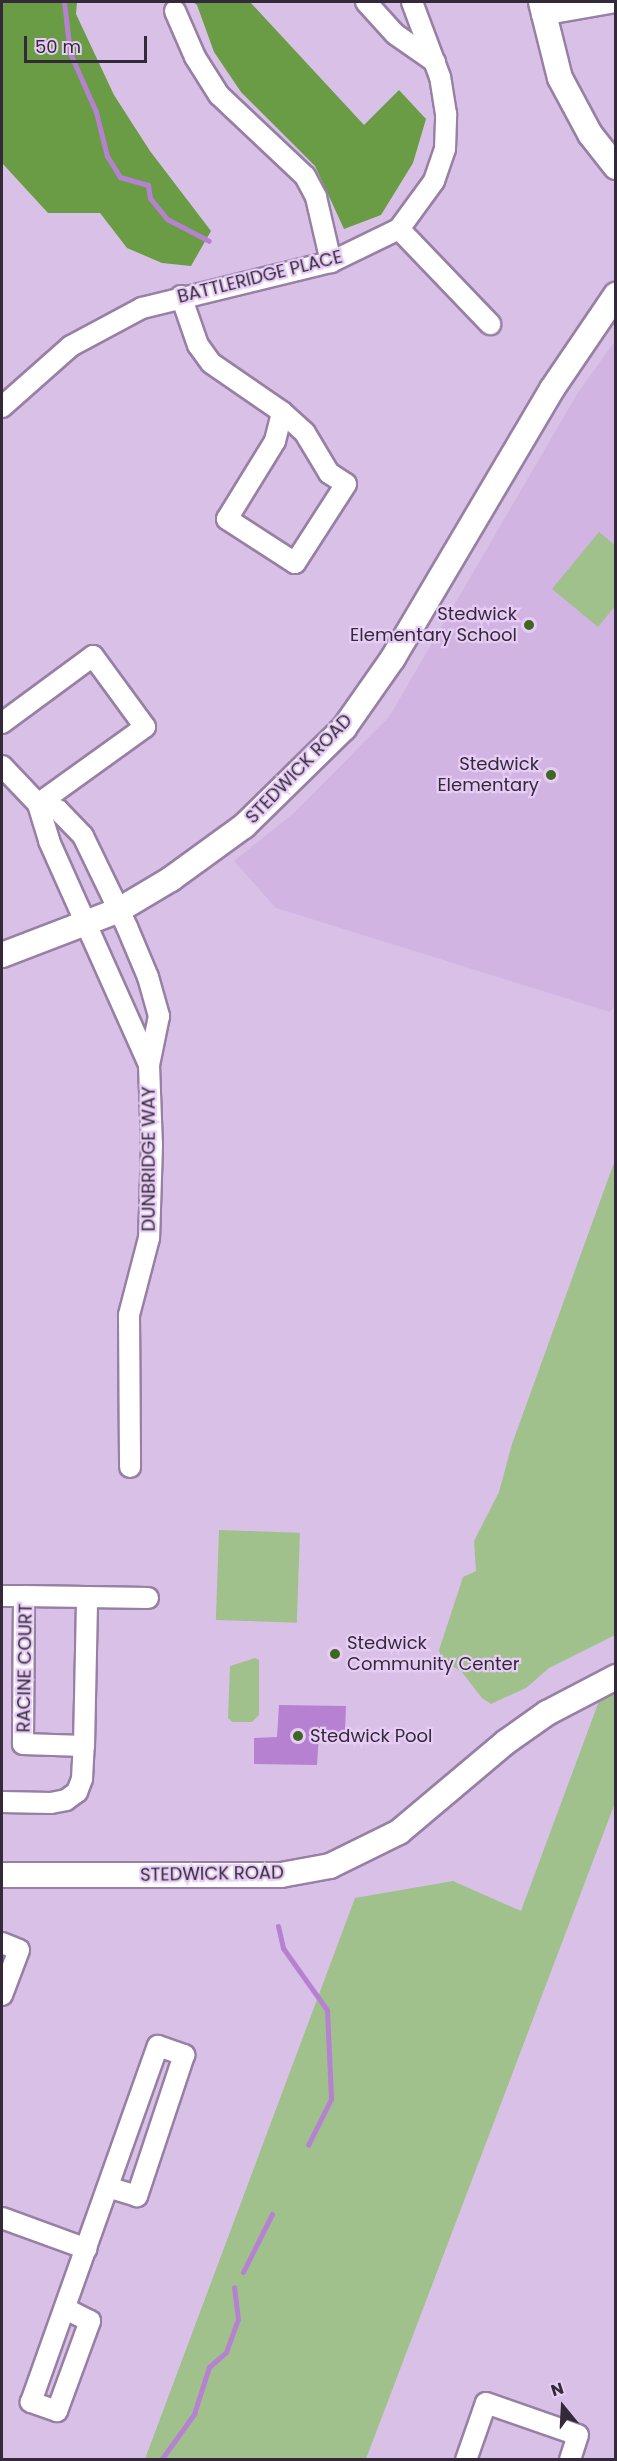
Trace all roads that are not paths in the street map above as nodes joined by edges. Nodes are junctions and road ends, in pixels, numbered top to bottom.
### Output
1 (366, 2) edge
2 (412, 2) edge
3 (615, 2) edge
4 (542, 8) edge
5 (175, 11) dead end
6 (435, 62) junction
7 (615, 167) edge
8 (399, 229) junction
9 (331, 262) junction
10 (615, 295) edge
11 (181, 296) junction
12 (490, 324) dead end
13 (2, 407) edge
14 (282, 412) junction
15 (2, 723) edge
16 (2, 766) edge
17 (38, 804) junction
18 (119, 910) junction
19 (88, 923) junction
20 (2, 955) edge
21 (149, 1065) junction
22 (130, 1467) dead end
23 (2, 1596) edge
24 (24, 1596) junction
25 (87, 1597) junction
26 (148, 1598) dead end
27 (615, 1677) edge
28 (84, 1746) junction
29 (2, 1802) edge
30 (2, 1875) edge
31 (2, 1943) edge
32 (2, 1995) edge
33 (108, 2187) junction
34 (2, 2218) edge
35 (87, 2249) junction
36 (66, 2309) junction
37 (466, 2460) edge
38 (570, 2460) edge

1 - 6 street
2 - 6 street, BATTLERIDGE PLACE
3 - 4 street
4 - 7 street
5 - 9 street
6 - 8 street, BATTLERIDGE PLACE
8 - 9 street, BATTLERIDGE PLACE
8 - 12 street
9 - 11 street, BATTLERIDGE PLACE
10 - 18 street, STEDWICK ROAD
11 - 13 street, BATTLERIDGE PLACE
11 - 14 street
14 - 14 street
15 - 17 street
16 - 17 street
17 - 18 street
17 - 19 street
18 - 19 street, STEDWICK ROAD
18 - 21 street, DUNBRIDGE WAY
19 - 20 street, STEDWICK ROAD
19 - 21 street, DUNBRIDGE WAY
21 - 22 street, DUNBRIDGE WAY
23 - 24 street
24 - 25 street, RACINE COURT
24 - 28 street, RACINE COURT
25 - 26 street, RACINE COURT
25 - 28 street
27 - 30 street, STEDWICK ROAD
28 - 29 street
31 - 32 street
33 - 33 street
33 - 35 street
34 - 35 street
35 - 36 street
36 - 36 street
37 - 38 street

